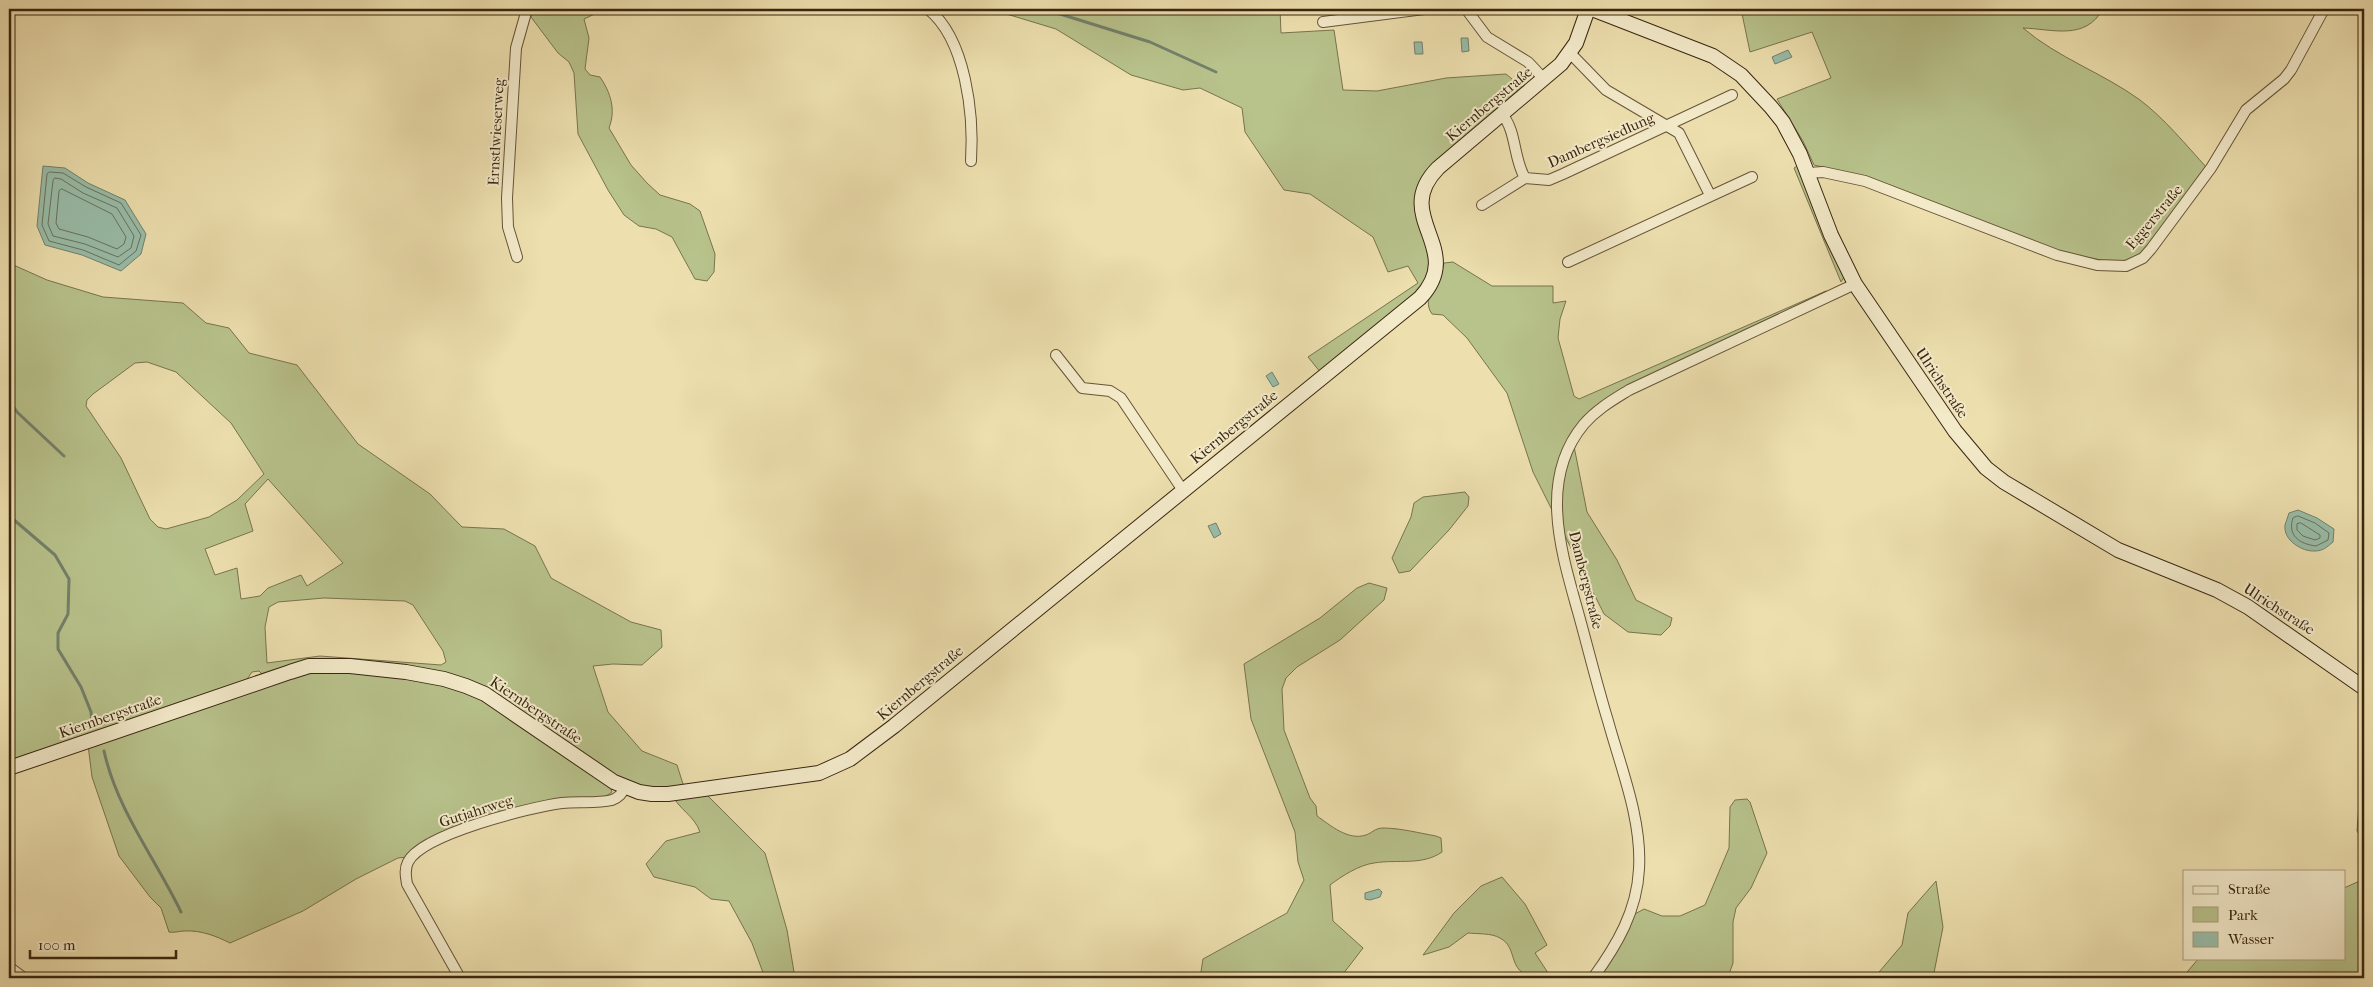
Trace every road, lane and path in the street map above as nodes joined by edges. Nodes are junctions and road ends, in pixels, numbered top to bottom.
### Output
1 (527, 9) edge
2 (928, 9) edge
3 (1424, 9) edge
4 (1466, 9) edge
5 (1588, 9) edge
6 (1592, 9) edge
7 (2324, 9) edge
8 (1323, 22) dead end
9 (1570, 53) junction
10 (1544, 79) junction
11 (1732, 95) dead end
12 (1502, 114) junction
13 (1669, 126) junction
14 (971, 161) dead end
15 (1808, 173) junction
16 (1752, 177) dead end
17 (1525, 178) junction
18 (1710, 195) junction
19 (1482, 205) dead end
20 (517, 257) dead end
21 (1568, 262) dead end
22 (1855, 284) junction
23 (1056, 355) dead end
24 (1182, 489) junction
25 (2364, 688) edge
26 (9, 768) edge
27 (624, 787) junction
28 (9, 967) edge
29 (24, 978) edge
30 (460, 978) edge
31 (1593, 978) edge

1 - 20 street, Ernstlwieserweg
2 - 14 street
3 - 8 street
4 - 10 street
5 - 9 street, Kiernbergstraße
6 - 15 street, Ulrichstraße
7 - 15 street, Eggerstraße
9 - 10 street, Kiernbergstraße
9 - 13 street, Dambergsiedlung
10 - 12 street, Kiernbergstraße
11 - 13 street, Dambergsiedlung
12 - 17 street
12 - 24 street, Kiernbergstraße
13 - 17 street, Dambergsiedlung
13 - 18 street, Dambergsiedlung
15 - 22 street, Ulrichstraße
16 - 18 street
17 - 19 street
18 - 21 street
22 - 25 street, Ulrichstraße
22 - 31 street, Dambergstraße
23 - 24 street
24 - 27 street, Kiernbergstraße
26 - 27 street, Kiernbergstraße
27 - 30 street, Gutjahrweg
28 - 29 street

